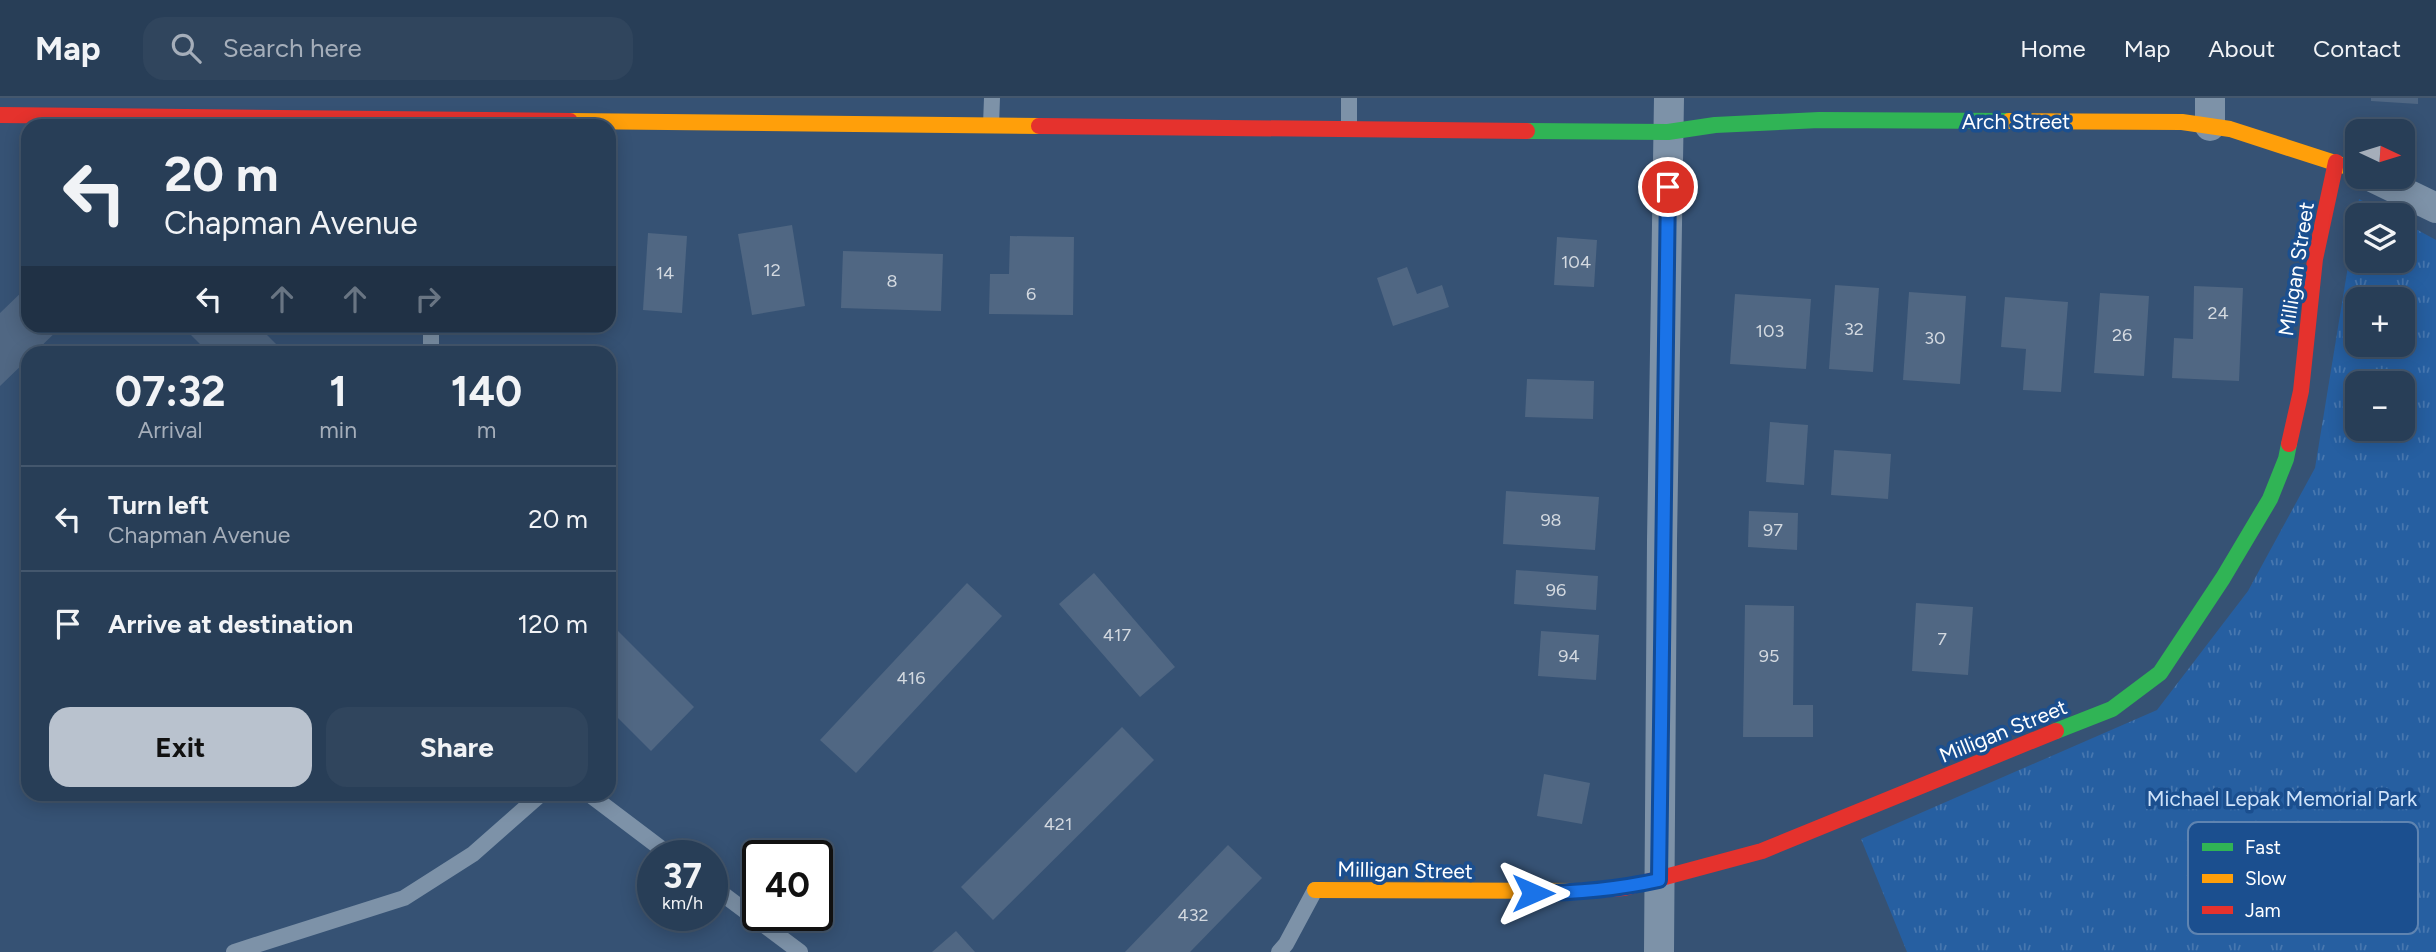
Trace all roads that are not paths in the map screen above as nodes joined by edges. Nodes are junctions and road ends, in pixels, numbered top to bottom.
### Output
1 (992, 98) edge
2 (1349, 98) edge
3 (1669, 98) edge
4 (570, 109) edge
5 (2210, 112) edge
6 (0, 115) edge
7 (216, 119) edge
8 (471, 119) edge
9 (991, 125) junction
10 (1349, 129) junction
11 (1668, 132) junction
12 (2336, 162) junction
13 (2345, 165) edge
14 (2397, 189) edge
15 (2436, 208) edge
16 (533, 801) edge
17 (598, 801) edge
18 (650, 840) edge
19 (1659, 880) junction
20 (1315, 890) joint
21 (728, 898) edge
22 (234, 952) edge
23 (800, 952) edge
24 (1279, 952) edge
25 (1659, 952) edge

1 - 9 lane
2 - 10 lane
3 - 11 street
4 - 8 street, Arch Street
4 - 9 street, Arch Street
5 - 11 street, Arch Street
5 - 12 street, Arch Street
6 - 7 street, Arch Street
9 - 10 street, Arch Street
10 - 11 street, Arch Street
11 - 19 street
12 - 13 street, Arch Street
12 - 19 street, Milligan Street
14 - 15 street
16 - 22 lane
17 - 18 lane
19 - 20 street, Milligan Street
19 - 25 street
20 - 24 lane
21 - 23 lane

